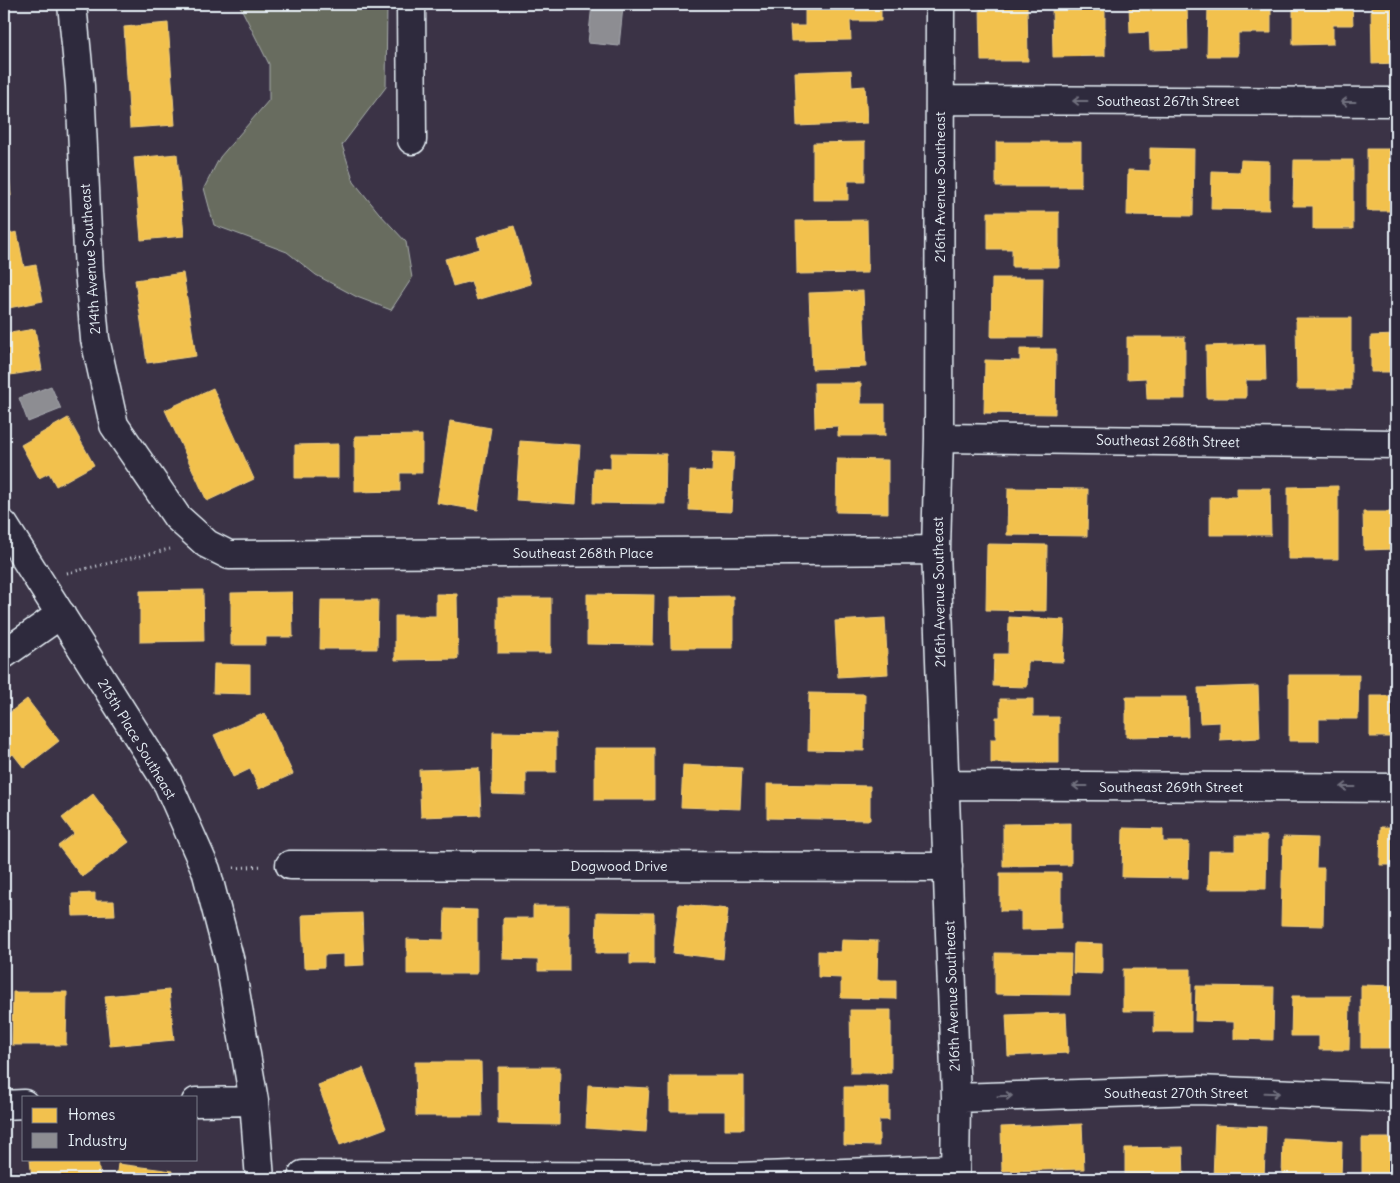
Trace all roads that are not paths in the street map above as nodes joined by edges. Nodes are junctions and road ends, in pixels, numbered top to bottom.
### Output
1 (72, 4) edge
2 (411, 4) edge
3 (940, 4) edge
4 (940, 100) junction
5 (1396, 102) edge
6 (412, 140) dead end
7 (939, 438) junction
8 (1396, 444) edge
9 (4, 525) edge
10 (936, 550) junction
11 (229, 555) joint
12 (61, 614) junction
13 (4, 654) edge
14 (945, 785) junction
15 (1396, 788) edge
16 (290, 865) road end
17 (948, 867) junction
18 (956, 1098) junction
19 (1396, 1098) edge
20 (254, 1101) junction
21 (198, 1102) edge
22 (22, 1104) edge
23 (4, 1105) edge
24 (955, 1174) edge
25 (303, 1175) dead end
26 (260, 1179) edge

1 - 11 street, 214th Avenue Southeast
2 - 6 street
3 - 4 street, 216th Avenue Southeast
5 -> 4 street, Southeast 267th Street
4 - 7 street, 216th Avenue Southeast
7 - 8 street, Southeast 268th Street
7 - 10 street, 216th Avenue Southeast
9 - 12 street, 213th Place Southeast
10 - 11 street, Southeast 268th Place
10 - 14 street, 216th Avenue Southeast
12 - 13 street
12 - 20 street, 213th Place Southeast
15 -> 14 street, Southeast 269th Street
14 - 17 street, 216th Avenue Southeast
16 - 17 street, Dogwood Drive
17 - 18 street, 216th Avenue Southeast
18 -> 19 street, Southeast 270th Street
18 - 24 street, 216th Avenue Southeast
20 - 21 street
20 - 26 street, 213th Place Southeast
22 - 23 street
24 - 25 street

